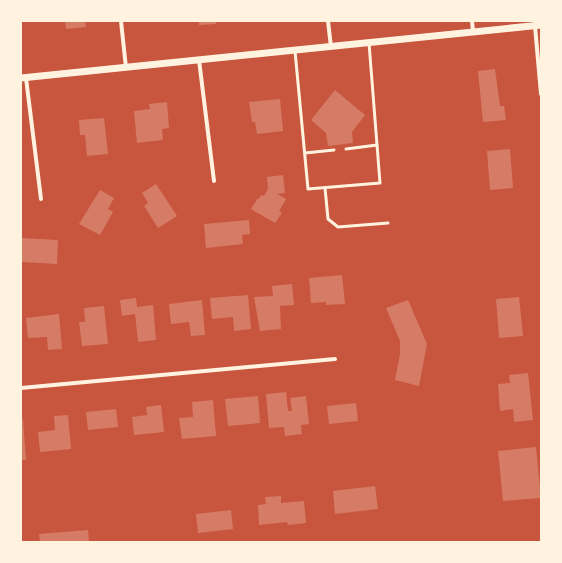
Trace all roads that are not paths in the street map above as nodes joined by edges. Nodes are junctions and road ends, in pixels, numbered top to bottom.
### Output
1 (121, 21) edge
2 (328, 21) edge
3 (472, 21) edge
4 (538, 25) edge
5 (473, 31) junction
6 (369, 43) junction
7 (331, 47) junction
8 (295, 51) junction
9 (199, 60) junction
10 (126, 68) junction
11 (24, 78) edge
12 (541, 94) edge
13 (377, 145) junction
14 (346, 149) dead end
15 (334, 150) dead end
16 (305, 153) junction
17 (214, 181) dead end
18 (325, 188) junction
19 (41, 199) dead end
20 (388, 224) dead end
21 (334, 359) dead end
22 (21, 388) edge

1 - 10 street
2 - 7 street
3 - 5 street
4 - 5 street
4 - 12 street
5 - 6 street
6 - 7 street
6 - 13 lane
7 - 8 street
8 - 9 street
8 - 16 lane
9 - 10 street
9 - 17 street
10 - 11 street
11 - 19 street
13 - 14 lane
13 - 18 lane
15 - 16 lane
16 - 18 lane
18 - 20 lane
21 - 22 street

